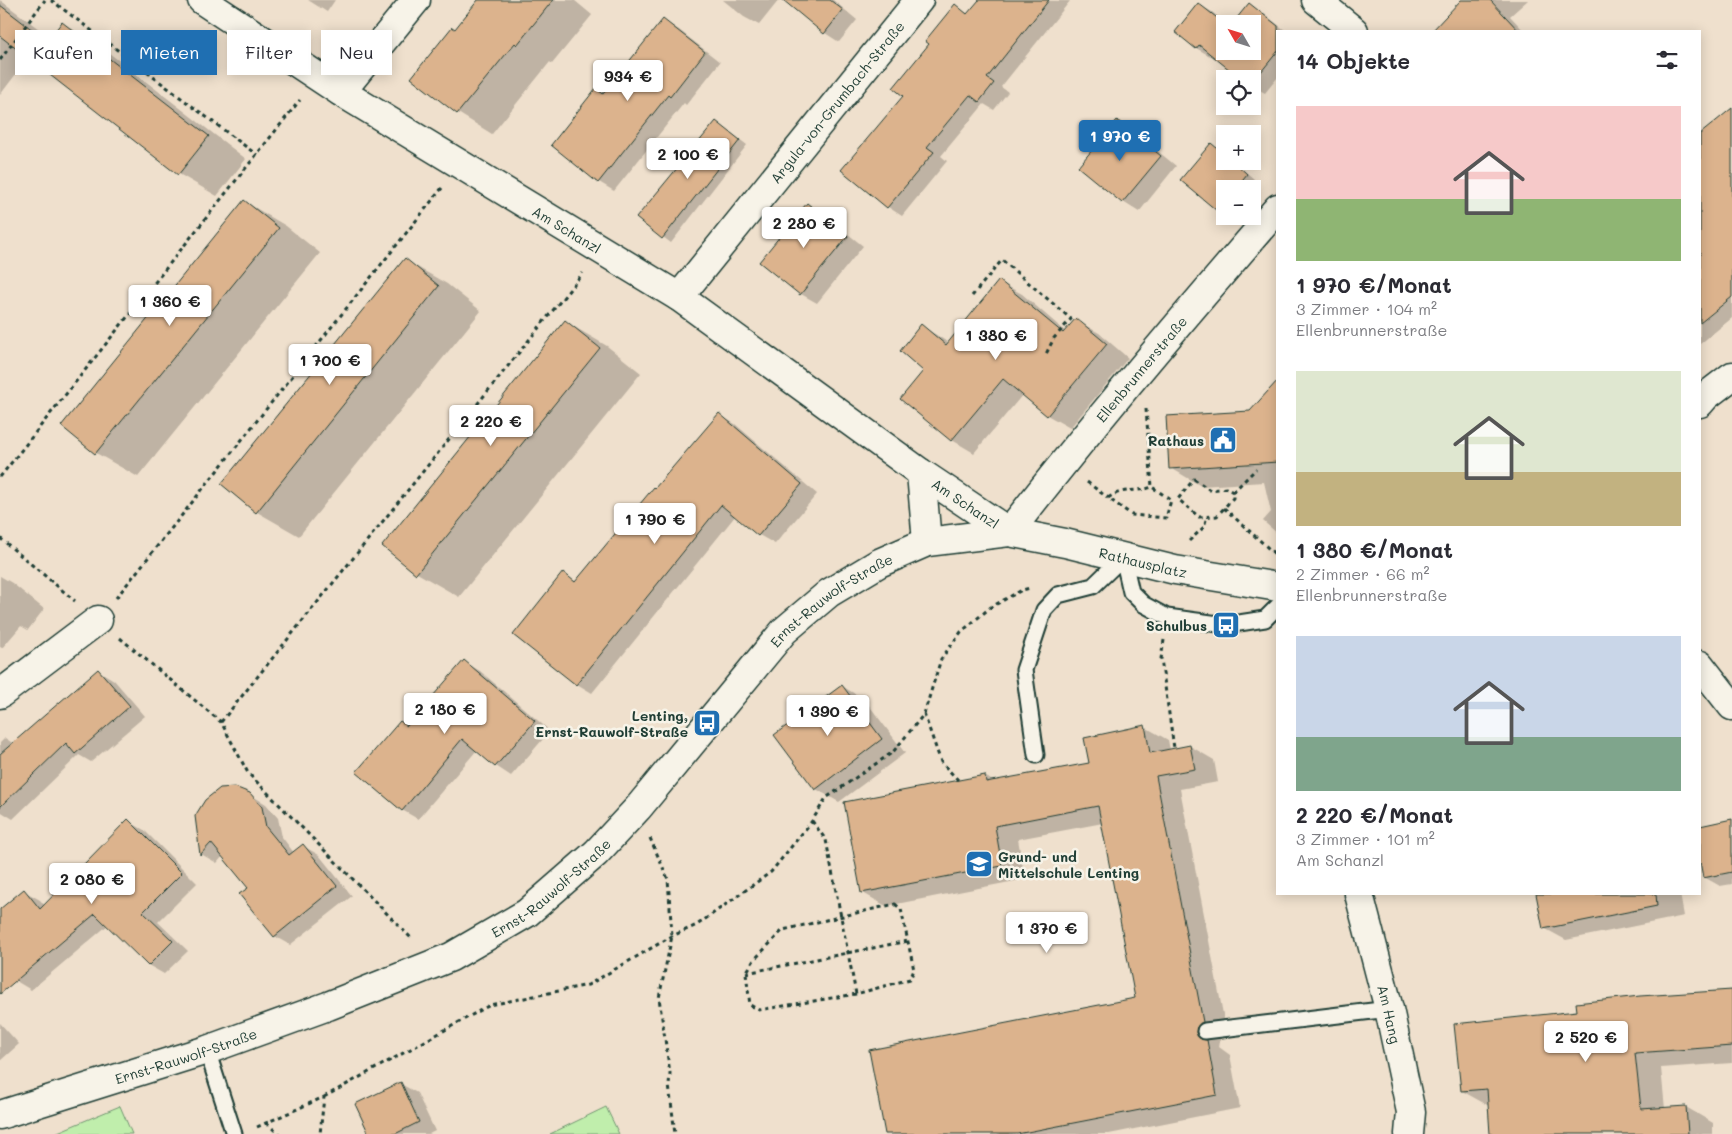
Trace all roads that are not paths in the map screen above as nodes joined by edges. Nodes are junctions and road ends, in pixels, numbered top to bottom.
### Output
1 (202, 0) edge
2 (416, 0) edge
3 (919, 0) edge
4 (1316, 0) edge
5 (1353, 30) edge
6 (330, 85) junction
7 (1276, 210) edge
8 (679, 297) junction
9 (1732, 376) edge
10 (1702, 396) edge
11 (921, 473) junction
12 (1009, 532) junction
13 (927, 542) junction
14 (1123, 557) junction
15 (1276, 587) edge
16 (1276, 608) edge
17 (98, 620) road end
18 (1701, 667) edge
19 (0, 694) edge
20 (1732, 706) edge
21 (1036, 755) dead end
22 (1359, 895) edge
23 (1388, 1009) junction
24 (1205, 1031) dead end
25 (207, 1050) junction
26 (0, 1115) edge
27 (234, 1134) edge
28 (1409, 1134) edge

1 - 6 street, Am Schanzl
2 - 6 street
3 - 8 street, Argula-von-Grumbach-Straße
4 - 5 street
6 - 8 street, Am Schanzl
7 - 12 street, Ellenbrunnerstraße
8 - 11 street, Am Schanzl
9 - 10 street
11 - 12 street, Am Schanzl
11 - 13 street, Am Schanzl
12 - 13 street, Ernst-Rauwolf-Straße
12 - 14 street, Rathausplatz
13 - 25 street, Ernst-Rauwolf-Straße
14 - 15 street, Rathausplatz
14 - 16 lane
14 - 21 lane
17 - 19 street
18 - 20 street
22 - 23 street, Am Hang
23 - 24 lane
23 - 28 street, Am Hang
25 - 26 street, Ernst-Rauwolf-Straße
25 - 27 lane

